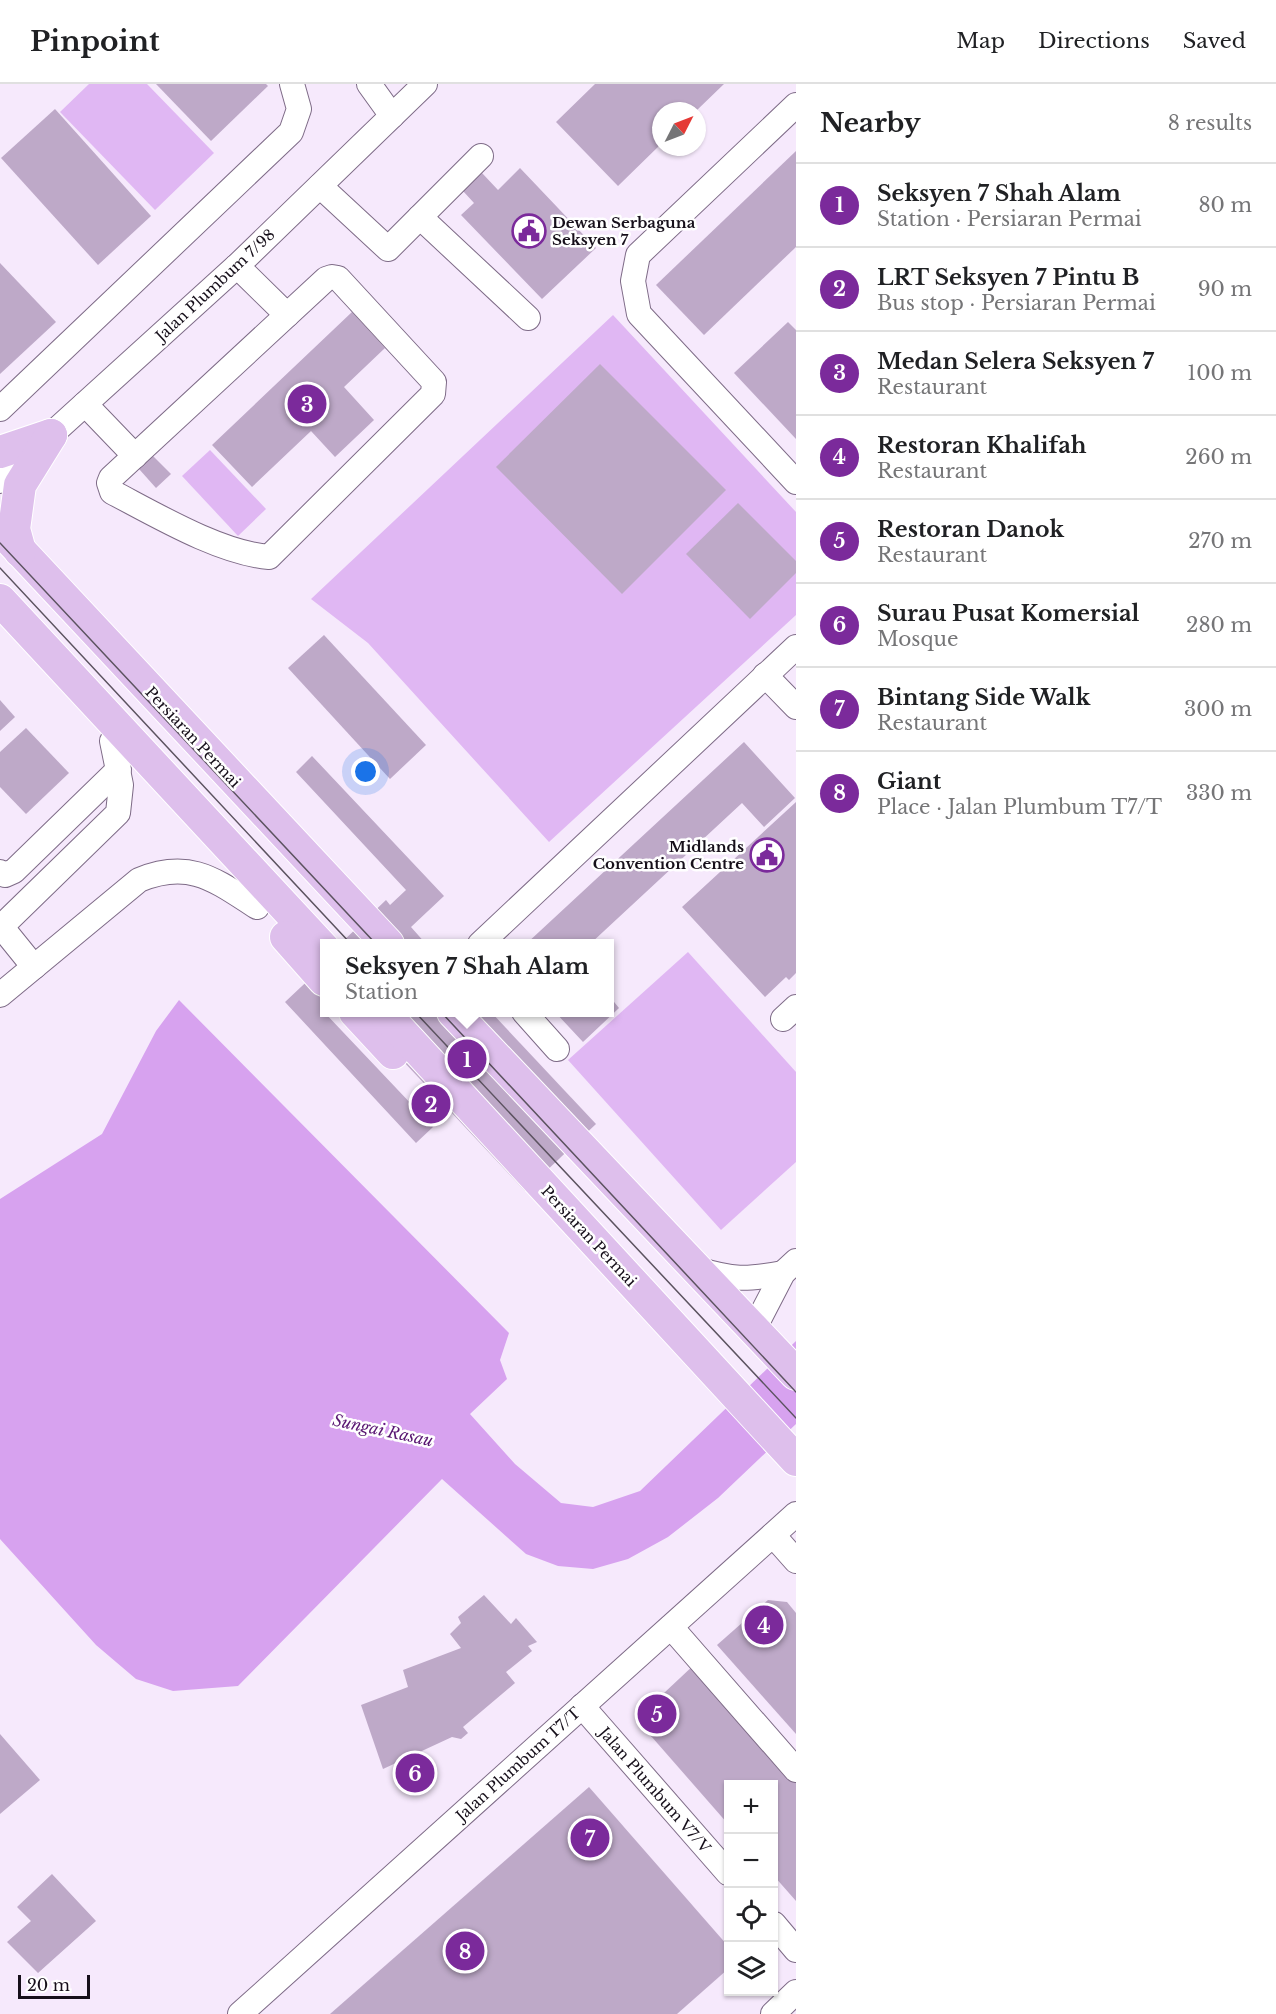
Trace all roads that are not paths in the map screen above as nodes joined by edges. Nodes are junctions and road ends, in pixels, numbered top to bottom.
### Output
1 (292, 84) edge
2 (369, 84) edge
3 (425, 84) edge
4 (796, 105) edge
5 (392, 117) junction
6 (481, 156) dead end
7 (320, 186) junction
8 (420, 217) junction
9 (237, 266) junction
10 (287, 315) junction
11 (528, 318) dead end
12 (85, 404) junction
13 (0, 409) edge
14 (51, 435) junction
15 (0, 452) edge
16 (135, 456) junction
17 (0, 481) edge
18 (796, 482) edge
19 (10, 540) edge
20 (0, 577) edge
21 (0, 600) edge
22 (796, 647) edge
23 (765, 675) junction
24 (796, 707) edge
25 (118, 747) junction
26 (0, 872) edge
27 (257, 907) junction
28 (0, 927) edge
29 (383, 939) edge
30 (485, 939) edge
31 (320, 945) edge
32 (34, 967) junction
33 (320, 976) edge
34 (0, 995) edge
35 (360, 1017) edge
36 (388, 1017) edge
37 (458, 1017) edge
38 (528, 1017) edge
39 (557, 1049) dead end
40 (790, 1267) edge
41 (695, 1269) junction
42 (758, 1333) junction
43 (709, 1365) junction
44 (796, 1374) edge
45 (796, 1460) edge
46 (796, 1514) edge
47 (773, 1534) junction
48 (796, 1560) edge
49 (670, 1627) junction
50 (582, 1706) junction
51 (796, 1770) edge
52 (724, 1867) edge
53 (778, 1929) edge
54 (796, 1950) edge
55 (796, 1992) edge
56 (240, 2014) edge
57 (773, 2014) edge

1 - 13 street
2 - 5 street
3 - 5 street, Jalan Plumbum 7/98
4 - 18 street
5 - 7 street, Jalan Plumbum 7/98
6 - 8 street
7 - 8 street
7 - 9 street, Jalan Plumbum 7/98
8 - 11 street
9 - 10 street
9 - 12 street, Jalan Plumbum 7/98
10 - 16 street
10 - 16 street
12 - 14 street, Jalan Plumbum 7/98
12 - 16 street
14 - 15 main road
14 - 17 street, Jalan Plumbum 7/98
14 - 19 main road
19 - 29 main road, Persiaran Permai
20 - 25 main road
21 - 25 main road
22 - 23 street
23 - 24 street
23 - 30 street
25 - 26 street
25 - 27 main road
25 - 28 street
25 - 31 main road
27 - 32 street
27 - 33 main road
28 - 32 street
32 - 34 street
35 - 43 main road
36 - 43 main road, Persiaran Permai
37 - 41 main road
38 - 39 street
40 - 41 street
40 - 42 street
41 - 42 main road
42 - 44 main road
43 - 45 main road, Persiaran Permai
46 - 47 street, Jalan Plumbum T7/T
47 - 48 street
47 - 49 street, Jalan Plumbum T7/T
49 - 50 street, Jalan Plumbum T7/T
49 - 51 street
50 - 52 street, Jalan Plumbum V7/V
50 - 56 street, Jalan Plumbum T7/T
53 - 54 street
55 - 57 street

